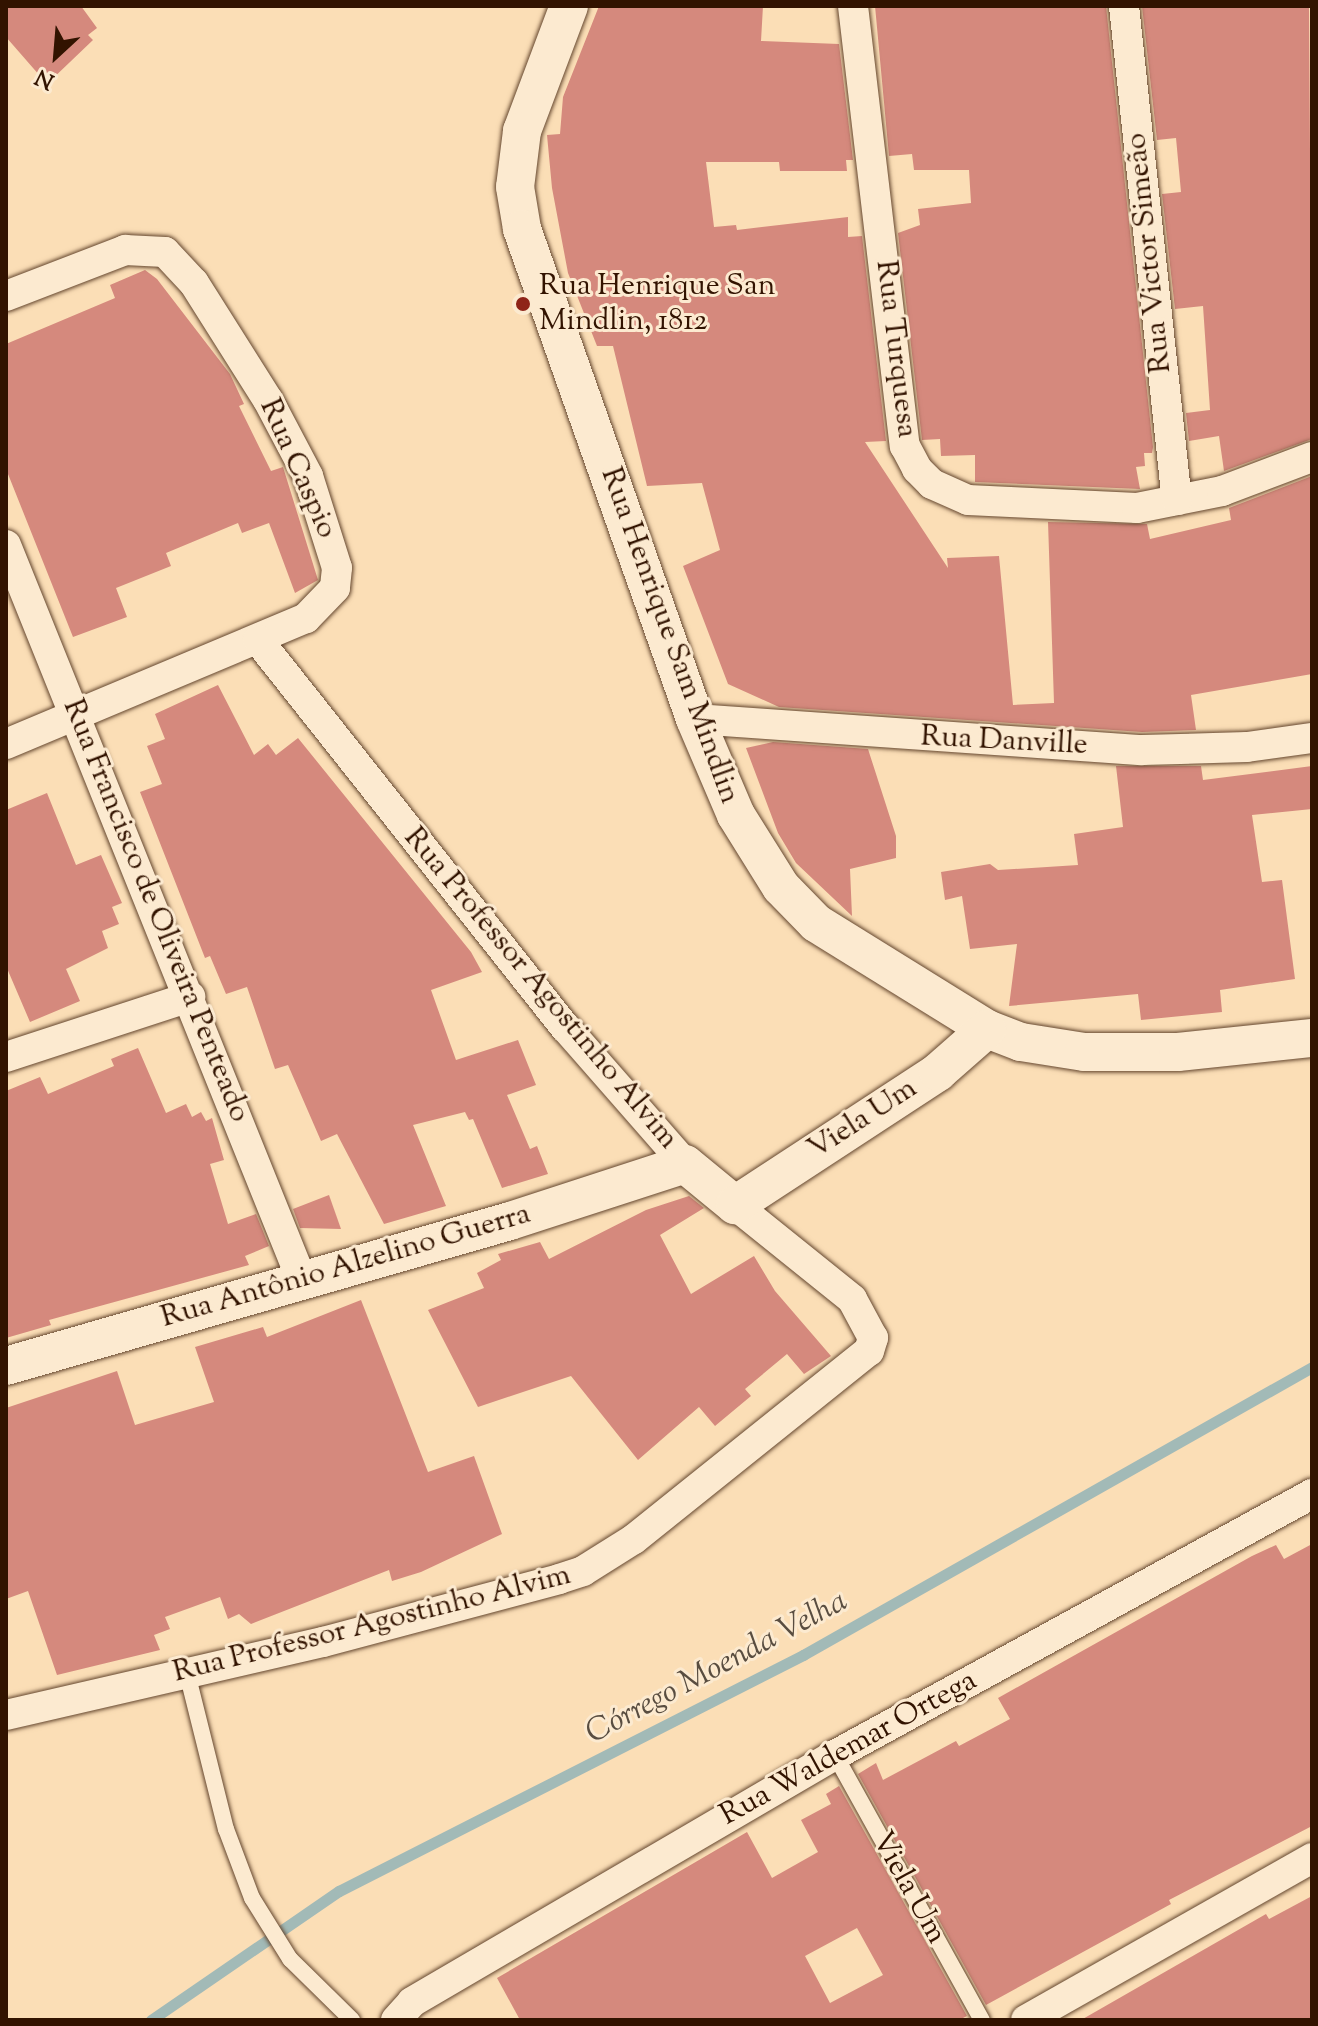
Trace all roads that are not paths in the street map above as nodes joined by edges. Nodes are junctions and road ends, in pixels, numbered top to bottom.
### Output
1 (569, 6) edge
2 (853, 6) edge
3 (1124, 6) edge
4 (6, 296) edge
5 (1312, 457) edge
6 (1177, 500) junction
7 (6, 545) edge
8 (258, 640) junction
9 (78, 716) junction
10 (695, 719) junction
11 (1312, 738) edge
12 (6, 744) edge
13 (190, 997) junction
14 (987, 1029) junction
15 (1312, 1038) edge
16 (6, 1057) edge
17 (685, 1164) junction
18 (735, 1205) junction
19 (301, 1278) junction
20 (6, 1366) edge
21 (1312, 1494) edge
22 (187, 1673) junction
23 (6, 1715) edge
24 (835, 1755) junction
25 (1312, 1858) edge
26 (352, 2020) edge
27 (396, 2020) edge
28 (982, 2020) edge
29 (1026, 2020) edge

1 - 10 street, Rua Henrique Sam Mindlin
2 - 6 street, Rua Turquesa
3 - 6 street, Rua Victor Simeão
4 - 8 street, Rua Caspio
5 - 6 street, Rua Turquesa
7 - 9 street, Rua Francisco de Oliveira Penteado
8 - 9 street, Rua Caspio
8 - 17 street, Rua Professor Agostinho Alvim
9 - 12 street, Rua Caspio
9 - 13 street, Rua Francisco de Oliveira Penteado
10 - 11 street, Rua Danville
10 - 14 street, Rua Henrique Sam Mindlin
13 - 16 street
13 - 19 street, Rua Francisco de Oliveira Penteado
14 - 15 street, Rua Henrique Sam Mindlin
14 - 18 street, Viela Um
17 - 18 street, Rua Professor Agostinho Alvim
17 - 19 street, Rua Antônio Alzelino Guerra
18 - 22 street, Rua Professor Agostinho Alvim
19 - 20 street, Rua Antônio Alzelino Guerra
21 - 24 street, Rua Waldemar Ortega
22 - 23 street, Rua Professor Agostinho Alvim
22 - 26 lane
24 - 27 street, Rua Waldemar Ortega
24 - 28 lane, Viela Um
25 - 29 street

